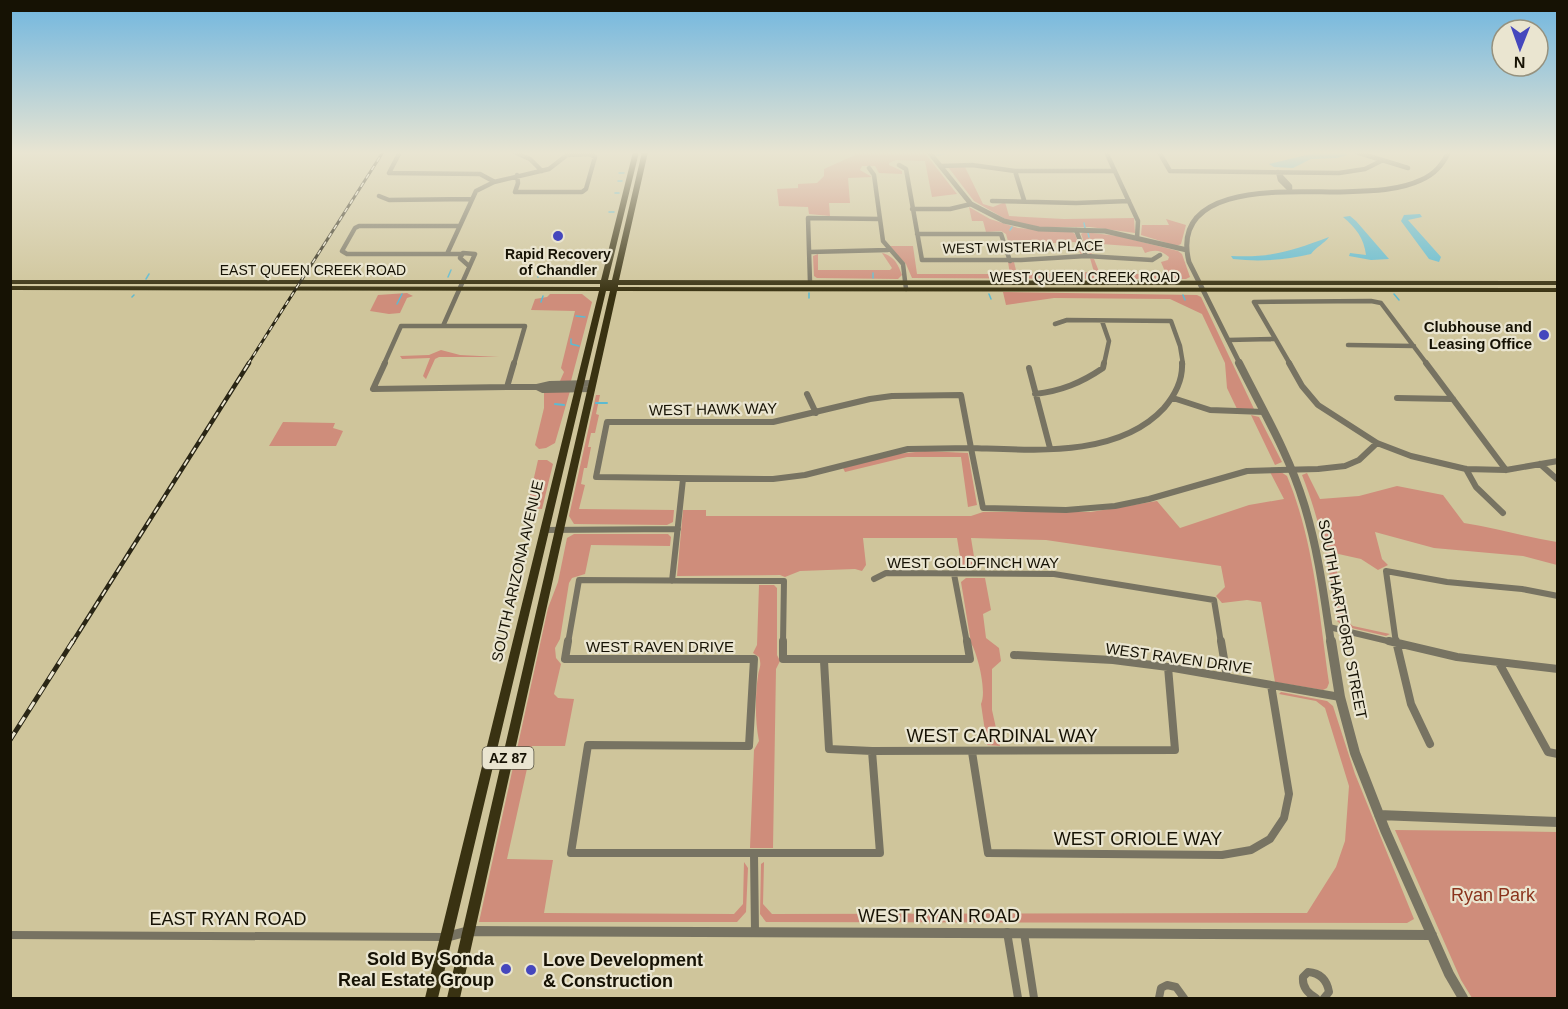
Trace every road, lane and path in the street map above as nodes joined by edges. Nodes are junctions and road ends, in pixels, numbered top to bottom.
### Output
1 (387, 199) edge
2 (464, 199) edge
3 (471, 199) edge
4 (624, 199) edge
5 (635, 199) edge
6 (877, 199) edge
7 (910, 199) edge
8 (967, 199) edge
9 (1234, 199) edge
10 (1024, 200) joint
11 (992, 201) dead end
12 (1129, 201) joint
13 (971, 204) junction
14 (622, 206) junction
15 (633, 206) junction
16 (912, 209) junction
17 (880, 219) junction
18 (459, 226) junction
19 (1076, 230) junction
20 (917, 234) junction
21 (1137, 238) junction
22 (888, 250) junction
23 (1186, 250) junction
24 (810, 252) junction
25 (447, 254) junction
26 (461, 254) junction
27 (1160, 255) dead end
28 (1086, 256) junction
29 (1010, 261) junction
30 (469, 266) junction
31 (10, 282) edge
32 (177, 282) junction
33 (810, 282) junction
34 (1557, 283) edge
35 (460, 285) junction
36 (1200, 285) junction
37 (603, 286) junction
38 (614, 286) junction
39 (906, 286) junction
40 (10, 288) edge
41 (171, 289) junction
42 (1557, 290) edge
43 (1102, 321) junction
44 (1056, 324) dead end
45 (443, 326) junction
46 (1274, 339) junction
47 (1228, 340) junction
48 (1348, 345) dead end
49 (1414, 346) junction
50 (1029, 368) dead end
51 (578, 386) junction
52 (591, 386) junction
53 (507, 389) junction
54 (807, 394) dead end
55 (1035, 394) junction
56 (1173, 398) junction
57 (1397, 398) dead end
58 (1452, 399) junction
59 (1263, 412) junction
60 (816, 413) junction
61 (1377, 443) junction
62 (972, 448) junction
63 (1050, 448) junction
64 (1557, 461) edge
65 (1540, 464) junction
66 (1291, 469) junction
67 (1466, 469) junction
68 (1506, 470) junction
69 (683, 479) junction
70 (1557, 480) edge
71 (1503, 513) dead end
72 (544, 530) junction
73 (559, 530) junction
74 (678, 530) junction
75 (954, 574) junction
76 (874, 579) dead end
77 (672, 581) junction
78 (1557, 596) edge
79 (1329, 627) junction
80 (1397, 643) junction
81 (1014, 655) dead end
82 (824, 661) junction
83 (1499, 663) junction
84 (1168, 667) junction
85 (1557, 669) edge
86 (1227, 677) junction
87 (1271, 685) junction
88 (1340, 697) junction
89 (1430, 744) dead end
90 (872, 751) junction
91 (972, 752) junction
92 (1557, 754) edge
93 (1379, 815) junction
94 (1557, 822) edge
95 (754, 854) junction
96 (469, 931) junction
97 (755, 931) junction
98 (1007, 932) junction
99 (1024, 933) junction
100 (10, 935) edge
101 (1432, 935) junction
102 (446, 937) junction
103 (1314, 998) edge
104 (431, 999) edge
105 (453, 999) edge
106 (1018, 999) edge
107 (1034, 999) edge
108 (1159, 999) edge
109 (1184, 999) edge
110 (1324, 999) edge
111 (1463, 999) edge

1 - 2 street
3 - 18 street
4 - 14 main road, SOUTH ARIZONA AVENUE / AZ 87
5 - 15 main road, AZ 87
6 - 17 street
7 - 16 street
8 - 13 street
9 - 23 street
10 - 11 street
10 - 12 street
12 - 21 street
13 - 16 street
13 - 19 street
14 - 15 main road
14 - 37 main road, SOUTH ARIZONA AVENUE / AZ 87
15 - 38 main road, AZ 87
16 - 20 street
17 - 22 street
17 - 24 street
18 - 25 street
18 - 25 street
19 - 21 street
19 - 28 street
20 - 29 street
20 - 29 street, WEST WISTERIA PLACE
21 - 23 street
22 - 24 street
22 - 39 street
23 - 36 street, SOUTH HARTFORD STREET
24 - 33 street
25 - 26 street
26 - 30 street
26 - 30 street
27 - 28 street, WEST WISTERIA PLACE
28 - 29 street, WEST WISTERIA PLACE
30 - 35 street
31 - 32 main road, EAST QUEEN CREEK ROAD
32 - 35 main road, EAST QUEEN CREEK ROAD
32 - 41 main road
33 - 38 main road, WEST QUEEN CREEK ROAD
33 - 39 main road, WEST QUEEN CREEK ROAD
34 - 36 main road, WEST QUEEN CREEK ROAD
35 - 37 main road, EAST QUEEN CREEK ROAD
35 - 41 main road, EAST QUEEN CREEK ROAD
35 - 45 street
36 - 39 main road, WEST QUEEN CREEK ROAD
36 - 42 main road, WEST QUEEN CREEK ROAD
36 - 47 street, SOUTH HARTFORD STREET
37 - 38 main road, EAST QUEEN CREEK ROAD
37 - 51 main road, SOUTH ARIZONA AVENUE / AZ 87
38 - 39 main road, WEST QUEEN CREEK ROAD
38 - 52 main road, AZ 87
40 - 41 main road, EAST QUEEN CREEK ROAD
43 - 44 street
43 - 55 street
43 - 56 street
45 - 53 street
45 - 53 street
46 - 47 street
46 - 49 street
46 - 61 street
47 - 59 street, SOUTH HARTFORD STREET
48 - 49 street
49 - 58 street
50 - 55 street
51 - 52 street
51 - 53 street
51 - 72 main road, SOUTH ARIZONA AVENUE / AZ 87
52 - 73 main road, AZ 87
54 - 60 street
55 - 63 street
56 - 59 street
56 - 63 street
57 - 58 street
58 - 68 street
59 - 66 street, SOUTH HARTFORD STREET
60 - 62 street, WEST HAWK WAY
60 - 69 street, WEST HAWK WAY
61 - 66 street
61 - 67 street
62 - 63 street
62 - 66 street
62 - 69 street
64 - 65 street
65 - 68 street
65 - 70 street
66 - 79 street, SOUTH HARTFORD STREET
67 - 68 street
67 - 71 street
69 - 74 street
72 - 73 street
72 - 102 main road, SOUTH ARIZONA AVENUE / AZ 87
73 - 74 street
73 - 96 main road, AZ 87
74 - 77 street
75 - 76 street, WEST GOLDFINCH WAY
75 - 82 street
75 - 86 street, WEST GOLDFINCH WAY
77 - 82 street
77 - 95 street, WEST RAVEN DRIVE
78 - 80 street
79 - 80 street
79 - 88 street, SOUTH HARTFORD STREET
80 - 83 street
80 - 89 street
81 - 84 street, WEST RAVEN DRIVE
82 - 90 street, WEST CARDINAL WAY
83 - 85 street
83 - 92 street
84 - 86 street, WEST RAVEN DRIVE
84 - 91 street, WEST CARDINAL WAY
86 - 87 street, WEST RAVEN DRIVE
87 - 88 street, WEST RAVEN DRIVE
87 - 91 street, WEST ORIOLE WAY
88 - 93 street, SOUTH HARTFORD STREET
90 - 91 street, WEST CARDINAL WAY
90 - 95 street
93 - 94 street
93 - 101 street, SOUTH HARTFORD STREET
95 - 97 street
96 - 97 street, WEST RYAN ROAD
96 - 102 street, WEST RYAN ROAD
96 - 105 main road, AZ 87
97 - 98 street, WEST RYAN ROAD
98 - 99 street, WEST RYAN ROAD
98 - 106 street
99 - 101 street, WEST RYAN ROAD
99 - 107 street
100 - 102 street, EAST RYAN ROAD
101 - 111 street, SOUTH HARTFORD STREET
102 - 104 main road, SOUTH ARIZONA AVENUE / AZ 87
103 - 110 street
108 - 109 street

